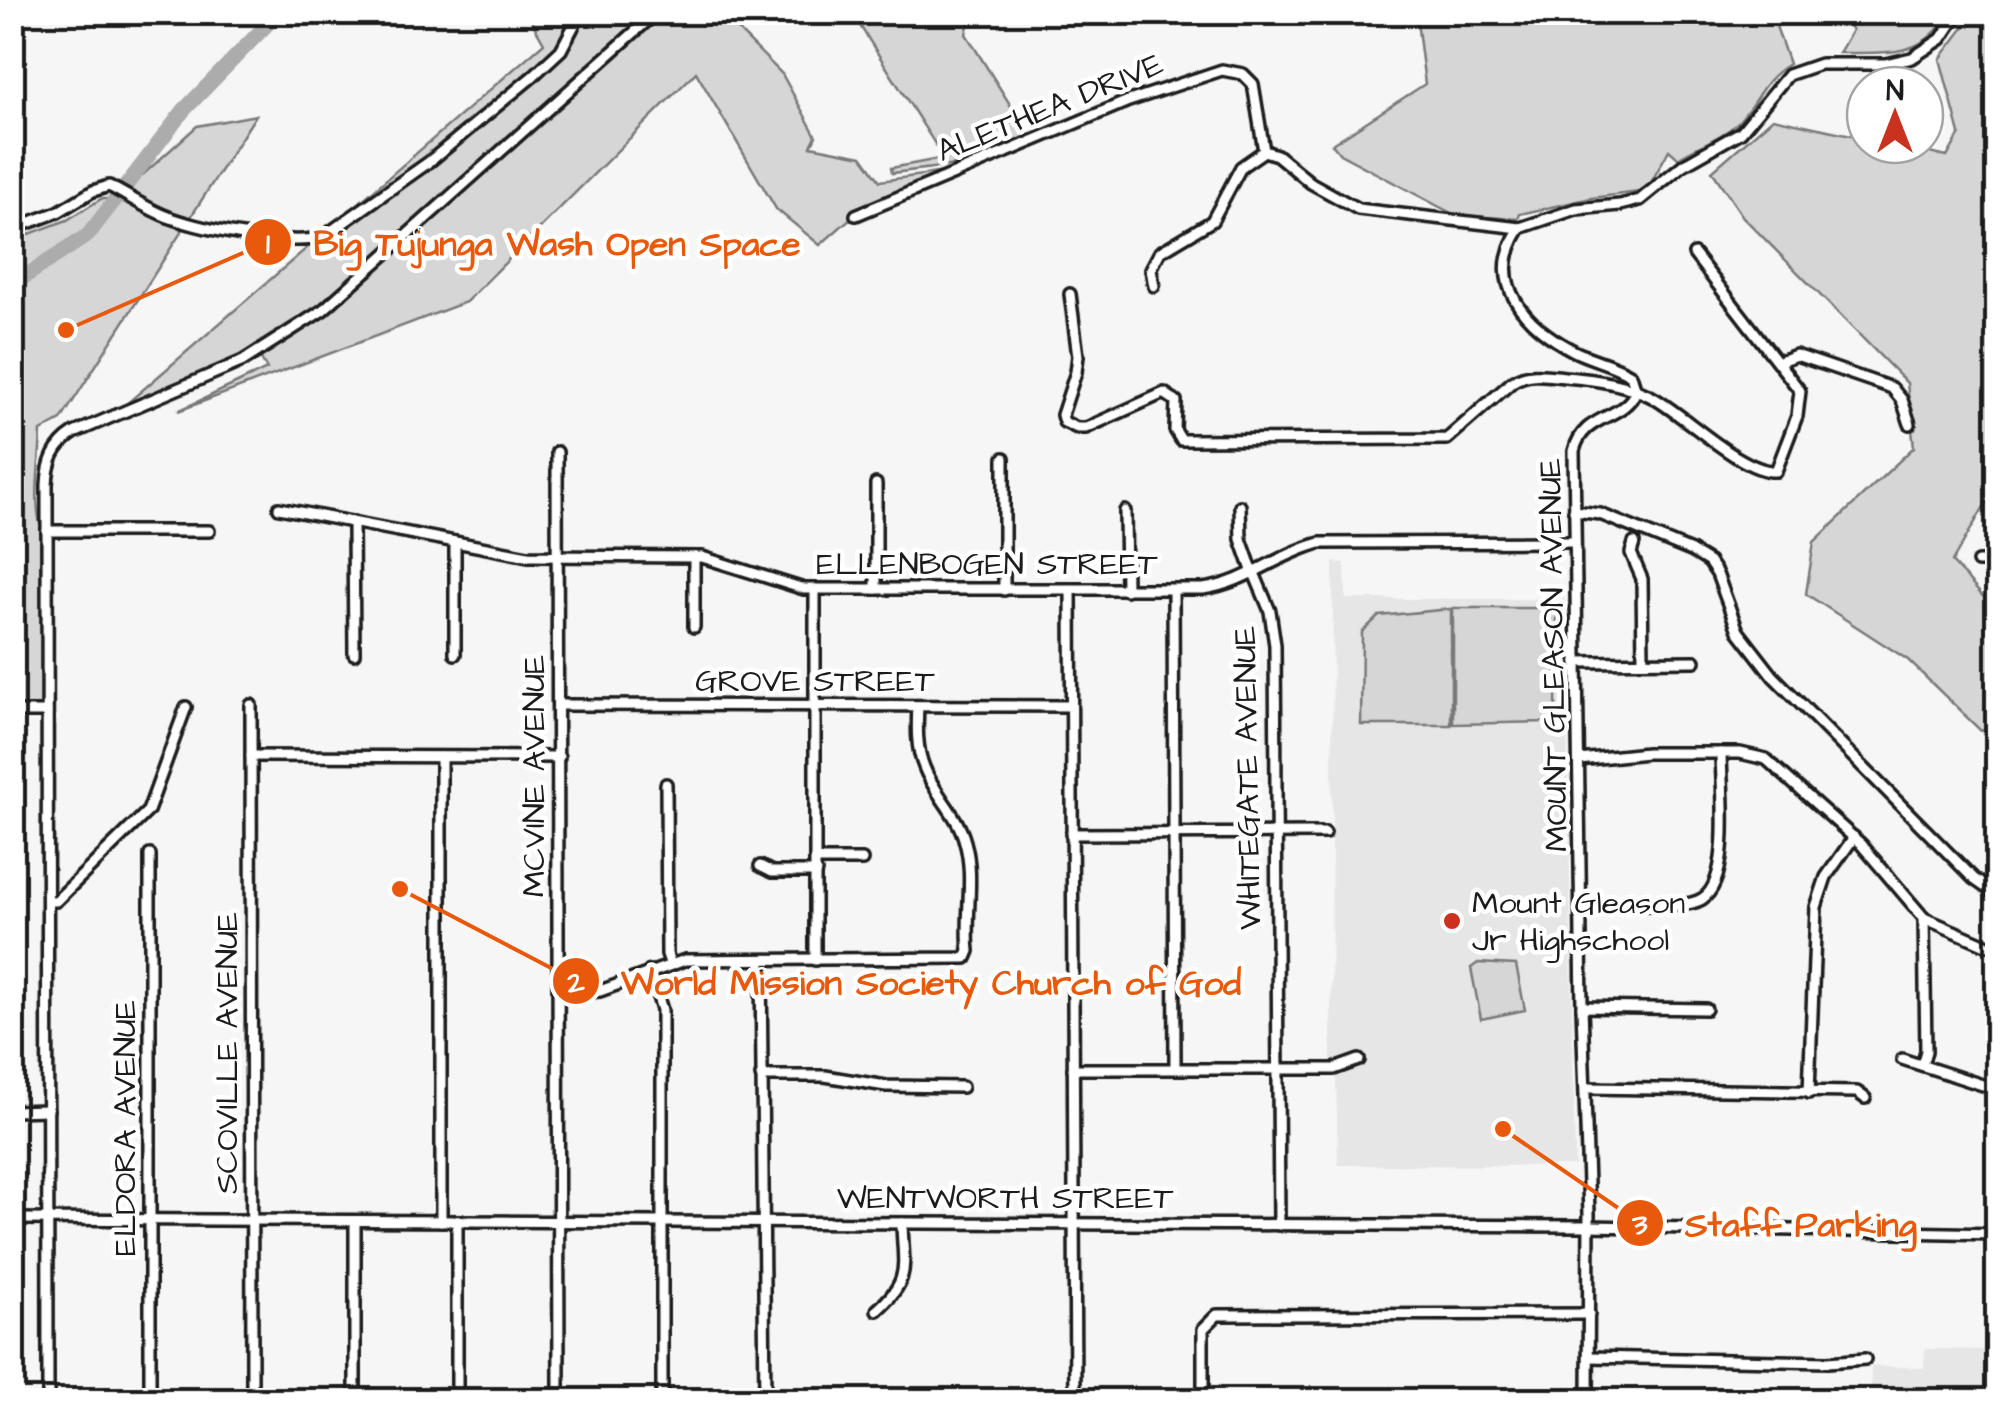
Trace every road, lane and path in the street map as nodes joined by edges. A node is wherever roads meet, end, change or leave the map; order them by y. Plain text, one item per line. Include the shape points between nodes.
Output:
1 (581, 12) edge
2 (657, 12) edge
3 (1959, 12) edge
4 (1264, 151) junction
5 (856, 215) dead end
6 (1520, 228) junction
7 (12, 229) edge
8 (1694, 254) dead end
9 (1154, 286) dead end
10 (1070, 294) dead end
11 (1780, 362) junction
12 (1636, 391) junction
13 (1910, 424) dead end
14 (558, 452) dead end
15 (1004, 458) dead end
16 (876, 484) dead end
17 (1240, 506) dead end
18 (279, 508) dead end
19 (1126, 511) dead end
20 (1574, 511) junction
21 (353, 522) junction
22 (48, 530) junction
23 (209, 531) dead end
24 (455, 542) junction
25 (1574, 542) junction
26 (1634, 543) dead end
27 (558, 557) junction
28 (694, 557) junction
29 (1978, 562) dead end
30 (1998, 562) edge
31 (1254, 573) junction
32 (815, 589) junction
33 (876, 589) junction
34 (1004, 590) junction
35 (1071, 590) junction
36 (1126, 590) junction
37 (1174, 590) junction
38 (694, 628) dead end
39 (354, 654) dead end
40 (455, 654) dead end
41 (1643, 661) junction
42 (1695, 661) dead end
43 (1577, 662) junction
44 (559, 705) junction
45 (251, 706) dead end
46 (814, 706) junction
47 (918, 706) junction
48 (1071, 706) junction
49 (186, 707) dead end
50 (12, 712) edge
51 (48, 712) junction
52 (1721, 753) junction
53 (251, 756) junction
54 (441, 757) junction
55 (559, 757) junction
56 (1579, 760) junction
57 (666, 784) dead end
58 (1277, 833) junction
59 (1326, 833) dead end
60 (1071, 834) junction
61 (1174, 834) junction
62 (1854, 837) junction
63 (150, 855) dead end
64 (862, 860) dead end
65 (760, 866) dead end
66 (816, 866) junction
67 (1998, 896) edge
68 (48, 901) junction
69 (1631, 905) dead end
70 (1924, 918) junction
71 (1986, 945) dead end
72 (761, 960) junction
73 (816, 960) junction
74 (670, 963) junction
75 (650, 971) junction
76 (559, 994) junction
77 (1582, 1007) junction
78 (1706, 1009) dead end
79 (1902, 1059) dead end
80 (1358, 1060) dead end
81 (1922, 1066) junction
82 (1073, 1068) junction
83 (1175, 1068) junction
84 (1278, 1069) junction
85 (761, 1076) junction
86 (962, 1087) dead end
87 (1586, 1088) junction
88 (1998, 1090) edge
89 (1810, 1093) junction
90 (1864, 1098) dead end
91 (12, 1110) edge
92 (48, 1110) junction
93 (12, 1219) edge
94 (48, 1219) junction
95 (151, 1220) junction
96 (252, 1221) junction
97 (355, 1221) junction
98 (441, 1221) junction
99 (457, 1221) junction
100 (559, 1222) junction
101 (662, 1222) junction
102 (764, 1222) junction
103 (902, 1223) junction
104 (1074, 1224) junction
105 (1279, 1224) junction
106 (1590, 1226) junction
107 (1998, 1234) edge
108 (877, 1310) dead end
109 (1589, 1314) junction
110 (1588, 1357) junction
111 (1865, 1359) dead end
112 (48, 1400) edge
113 (150, 1400) edge
114 (252, 1400) edge
115 (355, 1400) edge
116 (457, 1400) edge
117 (558, 1400) edge
118 (662, 1400) edge
119 (765, 1400) edge
120 (1075, 1400) edge
121 (1202, 1400) edge
122 (1588, 1400) edge

1 - 7 street via 561,50 541,70 332,234 277,240 167,218 109,186
2 - 22 street via 323,310 244,361 67,437 52,455
3 - 6 street via 1941,39 1912,58 1820,64 1788,75 1741,132 1640,200 1576,209
4 - 5 street, ALETHEA DRIVE via 1253,84 1222,70 1126,102
4 - 6 street via 1358,209
4 - 9 street via 1241,168 1212,221 1160,252 1151,269
6 - 12 street via 1507,270 1521,313 1570,349 1631,375
8 - 11 street
10 - 12 street via 1078,356 1062,416 1077,428 1164,392 1176,401 1181,440 1446,438 1523,375 1581,378
11 - 12 street via 1801,398 1776,471 1726,449
11 - 13 street via 1796,355 1892,388
12 - 20 street, MOUNT GLEASON AVENUE via 1578,438
14 - 27 street, MCVINE AVENUE
15 - 34 street
16 - 33 street
17 - 31 street, WHITEGATE AVENUE via 1241,540
18 - 21 street, ELLENBOGEN STREET
19 - 36 street
20 - 25 street, MOUNT GLEASON AVENUE
20 - 67 street via 1600,514 1709,562 1738,632 1772,676
21 - 24 street, ELLENBOGEN STREET
21 - 39 street
22 - 23 street
22 - 51 street
24 - 27 street, ELLENBOGEN STREET
24 - 40 street
25 - 31 street, ELLENBOGEN STREET via 1320,543
25 - 43 street, MOUNT GLEASON AVENUE
26 - 41 street via 1631,553 1642,579
27 - 28 street, ELLENBOGEN STREET
27 - 44 street, MCVINE AVENUE
28 - 32 street, ELLENBOGEN STREET
28 - 38 street
29 - 30 street
31 - 37 street, ELLENBOGEN STREET via 1215,588
31 - 58 street, WHITEGATE AVENUE via 1275,646
32 - 33 street, ELLENBOGEN STREET
32 - 46 street
33 - 34 street, ELLENBOGEN STREET
34 - 35 street, ELLENBOGEN STREET
35 - 36 street, ELLENBOGEN STREET
35 - 48 street
36 - 37 street, ELLENBOGEN STREET
37 - 61 street
41 - 42 street
41 - 43 street
43 - 56 street, MOUNT GLEASON AVENUE
44 - 46 street, GROVE STREET
44 - 55 street, MCVINE AVENUE
45 - 53 street, SCOVILLE AVENUE
46 - 47 street, GROVE STREET
46 - 66 street
47 - 48 street, GROVE STREET
47 - 73 street via 924,768 965,842 966,958
48 - 60 street
49 - 68 street via 148,811 56,901
50 - 51 street
51 - 68 street
52 - 56 street
52 - 62 street via 1772,762
52 - 69 street via 1722,851 1710,891 1695,902
53 - 54 street
53 - 96 street, SCOVILLE AVENUE
54 - 55 street
54 - 98 street
55 - 76 street, MCVINE AVENUE
56 - 77 street, MOUNT GLEASON AVENUE
57 - 74 street
58 - 59 street
58 - 61 street
58 - 84 street, WHITEGATE AVENUE
60 - 61 street
60 - 82 street
61 - 83 street
62 - 70 street
62 - 89 street via 1826,876 1816,907
63 - 95 street, ELDORA AVENUE
64 - 66 street
65 - 66 street via 772,872
66 - 73 street
68 - 92 street
70 - 71 street
70 - 81 street
72 - 73 street
72 - 74 street
72 - 85 street
74 - 75 street
75 - 76 street via 600,991
75 - 101 street via 662,1010
76 - 100 street, MCVINE AVENUE
77 - 78 street
77 - 87 street, MOUNT GLEASON AVENUE
79 - 81 street
80 - 84 street via 1334,1069
81 - 88 street
82 - 83 street
82 - 104 street
83 - 84 street
84 - 105 street, WHITEGATE AVENUE
85 - 86 street
85 - 102 street
87 - 89 street
87 - 106 street, MOUNT GLEASON AVENUE
89 - 90 street via 1857,1092
91 - 92 street
92 - 94 street
93 - 94 street, WENTWORTH STREET
94 - 95 street, WENTWORTH STREET
94 - 112 street
95 - 96 street, WENTWORTH STREET
95 - 113 street, ELDORA AVENUE
96 - 97 street, WENTWORTH STREET
96 - 114 street, SCOVILLE AVENUE
97 - 98 street, WENTWORTH STREET
97 - 115 street
98 - 99 street, WENTWORTH STREET
99 - 100 street, WENTWORTH STREET
99 - 116 street
100 - 101 street, WENTWORTH STREET
100 - 117 street, MCVINE AVENUE
101 - 102 street, WENTWORTH STREET
101 - 118 street
102 - 103 street, WENTWORTH STREET
102 - 119 street
103 - 104 street, WENTWORTH STREET
103 - 108 street via 903,1282
104 - 105 street, WENTWORTH STREET
104 - 120 street
105 - 106 street, WENTWORTH STREET
106 - 107 street, WENTWORTH STREET
106 - 109 street, MOUNT GLEASON AVENUE
109 - 110 street, MOUNT GLEASON AVENUE
109 - 121 street via 1221,1314 1203,1334
110 - 111 street
110 - 122 street, MOUNT GLEASON AVENUE

